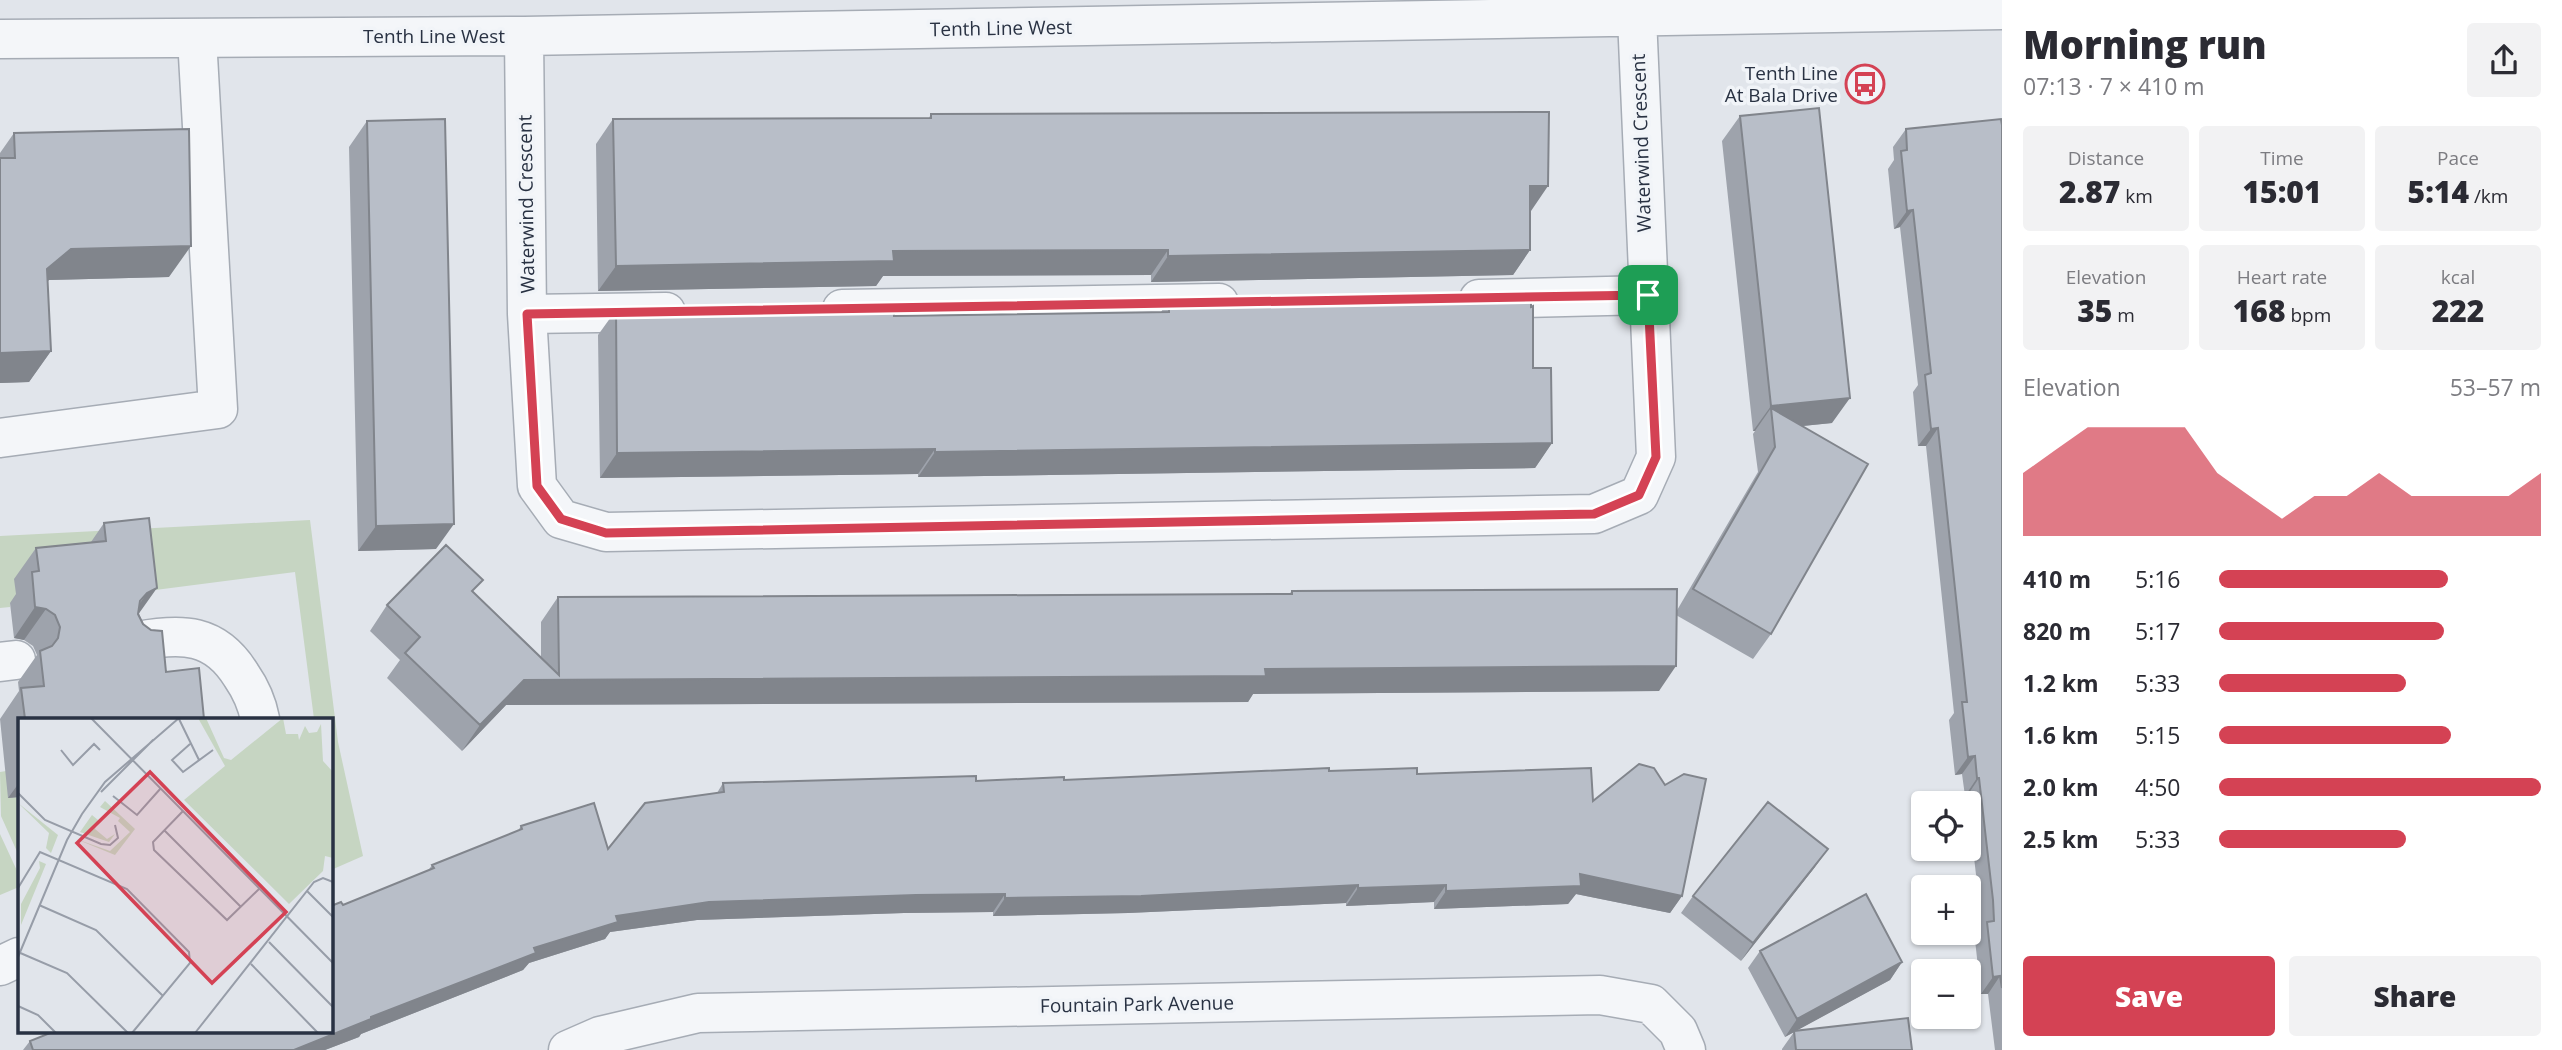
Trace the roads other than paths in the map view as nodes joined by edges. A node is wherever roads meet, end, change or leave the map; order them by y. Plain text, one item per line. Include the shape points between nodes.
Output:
1 (2002, 10) edge
2 (1637, 17) junction
3 (524, 36) junction
4 (197, 38) junction
5 (0, 39) edge
6 (1648, 295) junction
7 (1448, 299) edge
8 (1254, 302) edge
9 (811, 309) edge
10 (701, 311) edge
11 (527, 314) junction
12 (0, 438) edge
13 (138, 641) edge
14 (260, 718) edge
15 (18, 957) edge
16 (0, 966) edge
17 (568, 1050) edge
18 (1686, 1050) edge

1 - 2 street, Tenth Line West
2 - 3 street, Tenth Line West
2 - 6 street, Waterwind Crescent
3 - 4 street, Tenth Line West
3 - 11 street, Waterwind Crescent
4 - 5 street, Tenth Line West
4 - 12 street via 218,410
6 - 7 street
6 - 11 street, Waterwind Crescent via 1656,457 1639,495 1594,514 606,533 561,519 537,486
8 - 9 street
10 - 11 street
13 - 14 street via 183,636 211,642 232,659
15 - 16 street
17 - 18 street, Fountain Park Avenue via 600,1036 698,1013 1600,995 1651,1003 1678,1031

